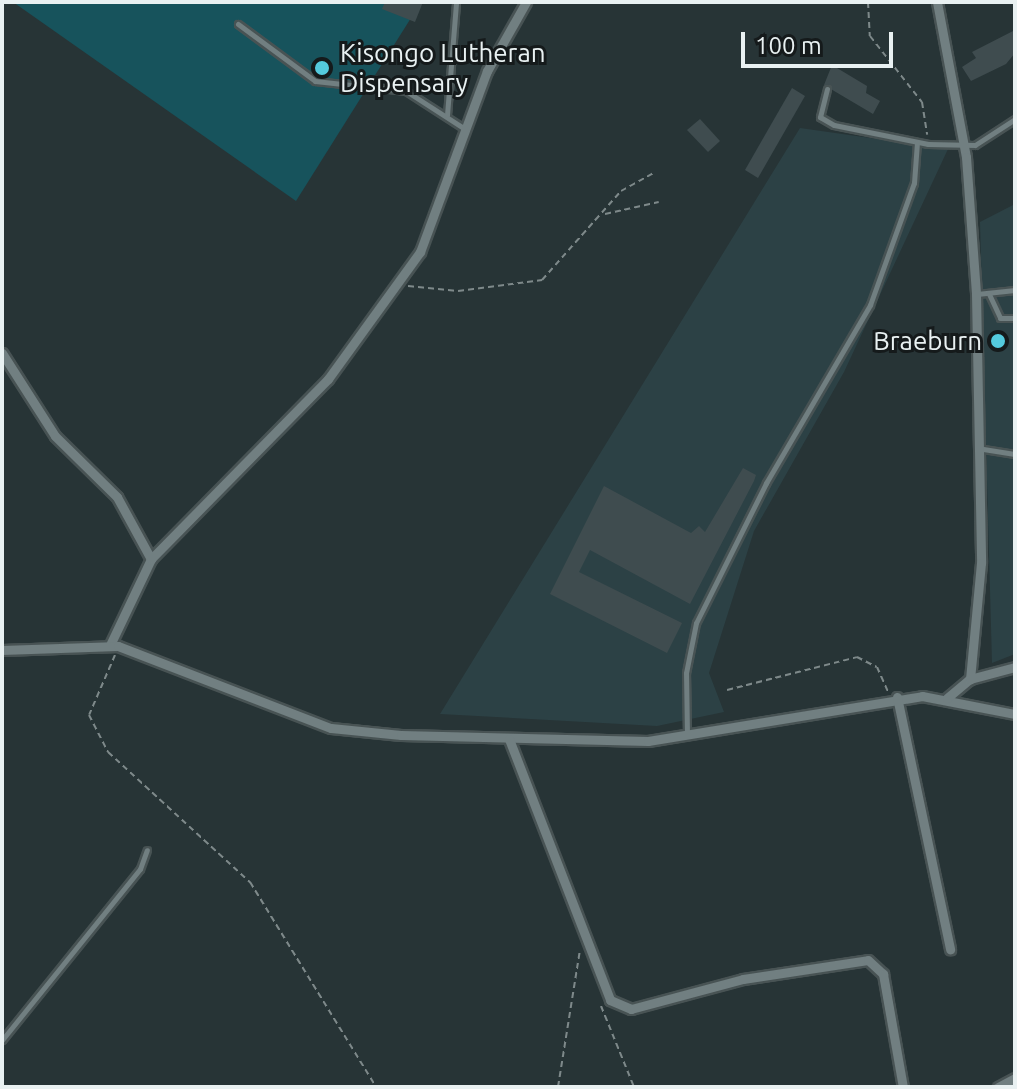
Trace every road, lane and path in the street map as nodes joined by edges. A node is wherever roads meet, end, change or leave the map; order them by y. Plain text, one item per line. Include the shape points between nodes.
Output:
1 (456, 2) edge
2 (526, 2) edge
3 (868, 2) edge
4 (937, 2) edge
5 (238, 24) dead end
6 (827, 89) dead end
7 (447, 116) junction
8 (1015, 119) edge
9 (466, 129) junction
10 (917, 142) junction
11 (928, 144) junction
12 (964, 147) junction
13 (653, 173) dead end
14 (659, 202) dead end
15 (604, 214) junction
16 (399, 284) junction
17 (1015, 290) edge
18 (976, 294) junction
19 (989, 294) junction
20 (1015, 318) edge
21 (2, 353) edge
22 (977, 448) junction
23 (1015, 454) edge
24 (151, 559) junction
25 (114, 646) junction
26 (2, 650) edge
27 (1015, 667) edge
28 (970, 679) junction
29 (727, 690) dead end
30 (894, 697) junction
31 (947, 698) junction
32 (1015, 714) edge
33 (687, 736) junction
34 (509, 739) junction
35 (147, 850) dead end
36 (582, 930) junction
37 (950, 949) dead end
38 (599, 985) junction
39 (2, 1040) edge
40 (1015, 1078) edge
41 (376, 1087) edge
42 (558, 1087) edge
43 (634, 1087) edge
44 (903, 1087) edge
45 (998, 1087) edge

1 - 7 lane
2 - 9 street
3 - 11 path via 870,36 925,107
4 - 12 street
5 - 7 lane via 315,81 388,85
6 - 10 lane via 819,105 824,120
7 - 9 lane
8 - 12 lane
9 - 16 street via 436,221
10 - 11 lane
10 - 33 lane via 914,183 870,305 766,483 696,623 686,673
11 - 12 lane
12 - 18 street
13 - 15 path via 621,191
14 - 15 path
15 - 16 path via 542,280 458,291
16 - 24 street via 308,401
17 - 19 lane
18 - 19 lane
18 - 22 street
19 - 20 lane via 1000,318
21 - 24 street via 55,436 117,497
22 - 23 lane
22 - 28 street via 980,617
24 - 25 street
25 - 26 street
25 - 34 street via 331,728
25 - 41 path via 89,715 108,752 250,882
27 - 28 street
28 - 31 street
29 - 30 path via 857,657 877,667
30 - 31 street
30 - 33 street
30 - 37 street
31 - 32 street
33 - 34 street
34 - 36 street
35 - 39 lane via 140,869
36 - 38 street
36 - 42 path
38 - 43 path via 602,1010
38 - 44 street via 610,1000 631,1009 743,979 868,960 883,974
40 - 45 street

